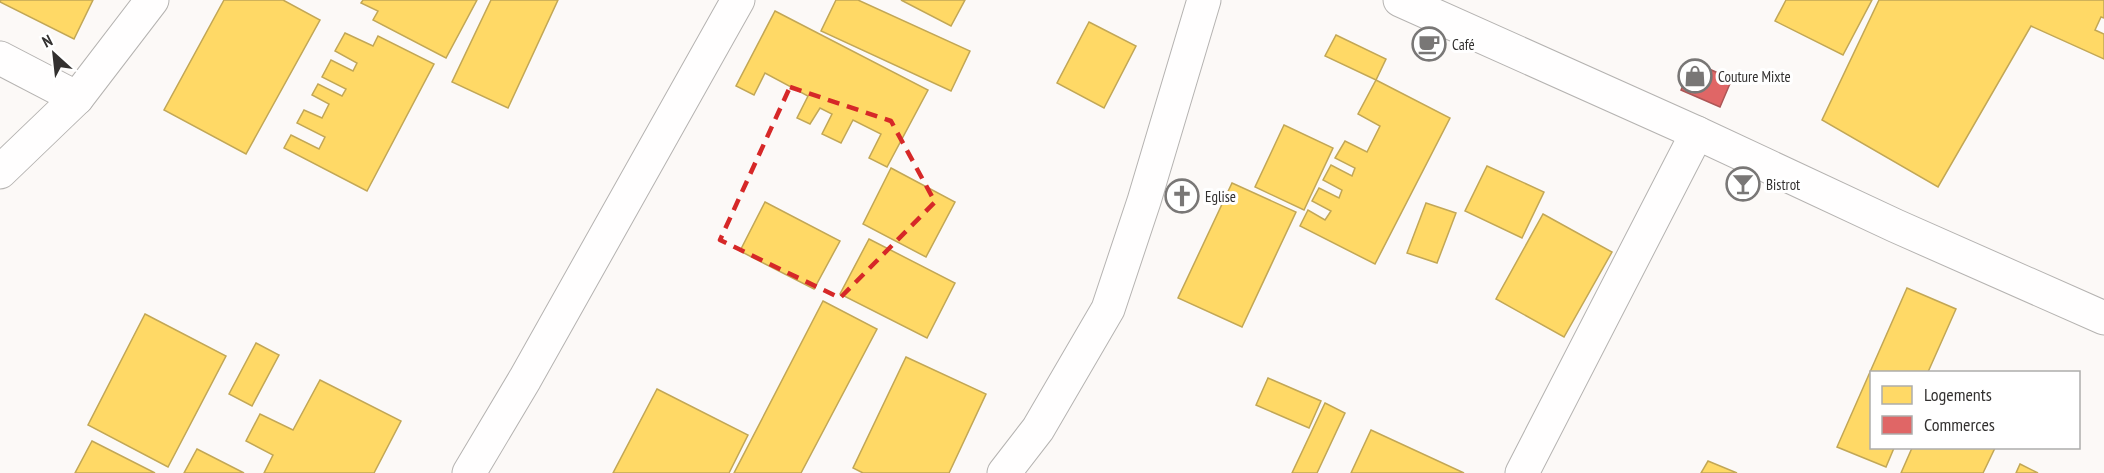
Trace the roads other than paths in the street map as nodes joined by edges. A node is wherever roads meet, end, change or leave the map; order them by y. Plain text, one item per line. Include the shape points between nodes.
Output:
1 (152, 0) edge
2 (738, 0) edge
3 (1204, 0) edge
4 (1400, 0) edge
5 (0, 58) edge
6 (77, 98) junction
7 (1697, 133) junction
8 (0, 172) edge
9 (2104, 318) edge
10 (469, 473) edge
11 (1004, 473) edge
12 (1521, 473) edge

1 - 6 street
2 - 10 street
3 - 11 street via 1108,309 1038,429
4 - 7 street
5 - 6 street
6 - 8 street
7 - 9 street
7 - 12 street

